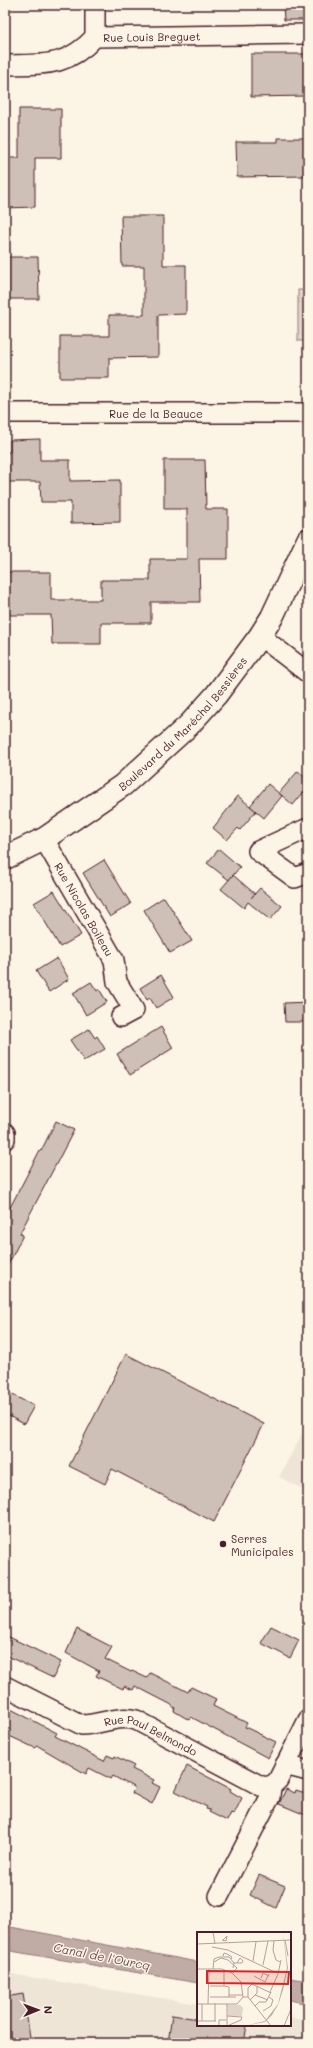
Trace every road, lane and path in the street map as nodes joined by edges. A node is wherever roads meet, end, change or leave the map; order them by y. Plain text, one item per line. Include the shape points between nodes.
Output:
1 (95, 5) edge
2 (308, 34) edge
3 (95, 37) junction
4 (5, 65) edge
5 (5, 413) edge
6 (308, 413) edge
7 (308, 540) edge
8 (260, 636) junction
9 (308, 673) edge
10 (308, 828) edge
11 (44, 839) junction
12 (5, 858) edge
13 (308, 873) edge
14 (121, 1017) dead end
15 (5, 1133) edge
16 (5, 1139) edge
17 (5, 1686) edge
18 (308, 1720) edge
19 (285, 1765) junction
20 (308, 1771) edge
21 (272, 1786) junction
22 (219, 1896) dead end

1 - 3 street
2 - 3 street, Rue Louis Breguet
3 - 4 street, Rue Louis Breguet via 84,49 52,64
5 - 6 street, Rue de la Beauce
7 - 8 street, Boulevard du Maréchal Bessières via 272,617
8 - 9 street
8 - 11 street, Boulevard du Maréchal Bessières via 216,695 189,725 123,785
10 - 13 street via 258,851 295,878
11 - 12 street, Boulevard du Maréchal Bessières
11 - 14 street, Rue Nicolas Boileau via 114,960 118,982 134,1010
15 - 16 street
17 - 21 street, Rue Paul Belmondo via 82,1725 120,1718 136,1720 261,1786
18 - 19 street
19 - 20 street
19 - 21 street
21 - 22 street via 270,1797

